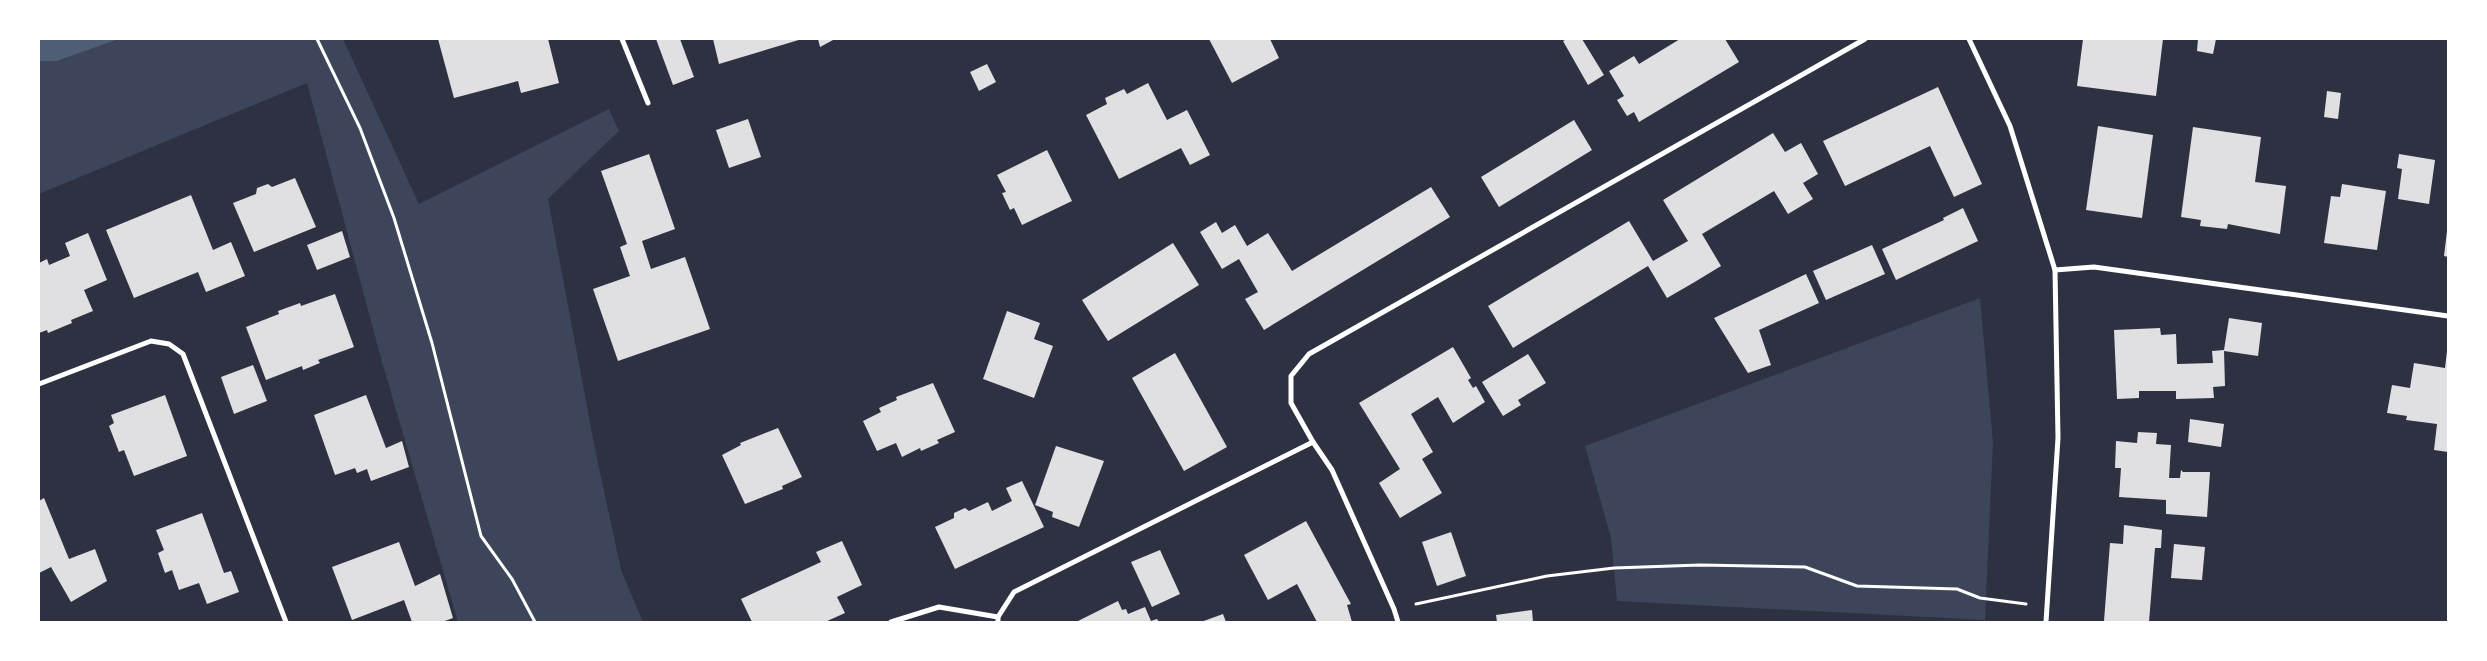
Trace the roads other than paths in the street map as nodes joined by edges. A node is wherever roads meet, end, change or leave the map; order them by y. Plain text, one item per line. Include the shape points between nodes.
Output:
1 (622, 39) edge
2 (1865, 39) edge
3 (1969, 39) edge
4 (648, 103) dead end
5 (2055, 270) junction
6 (2448, 316) edge
7 (39, 384) edge
8 (1313, 442) junction
9 (998, 620) edge
10 (286, 622) edge
11 (891, 622) edge
12 (1398, 622) edge
13 (2046, 622) edge

1 - 4 street
2 - 8 street via 1309,354 1291,376 1291,402
3 - 5 street via 2010,126
5 - 6 street via 2094,267
5 - 13 street via 2058,438
7 - 10 street via 151,341 169,344 183,354
8 - 9 street via 1014,592
8 - 12 street via 1332,470
9 - 11 street via 939,607

